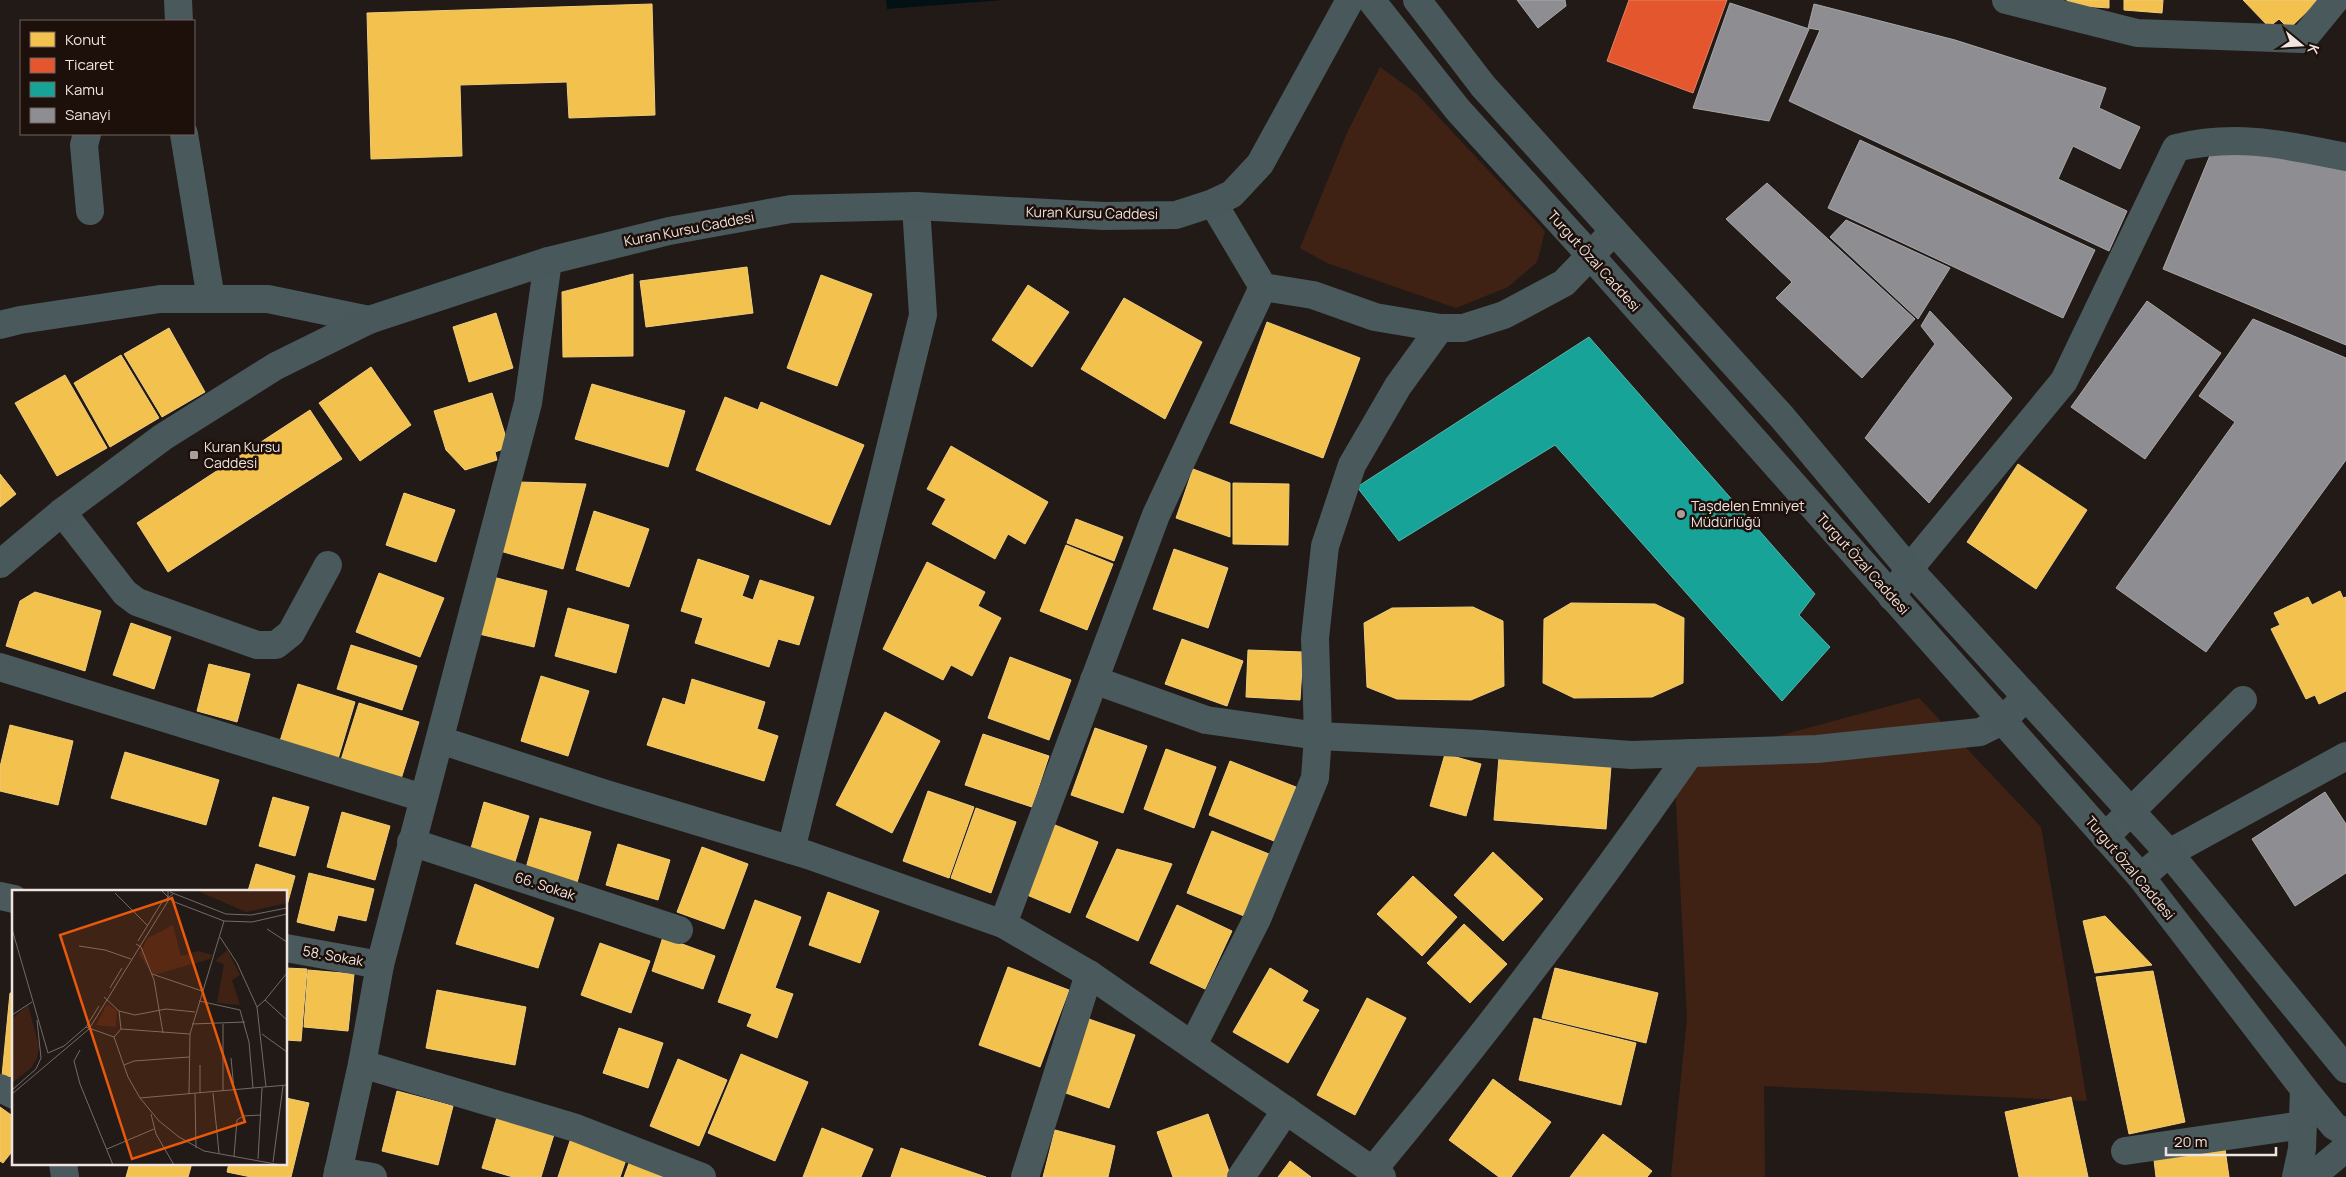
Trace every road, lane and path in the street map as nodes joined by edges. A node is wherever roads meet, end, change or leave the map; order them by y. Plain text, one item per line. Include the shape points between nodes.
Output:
1 (178, 0) edge
2 (1350, 0) edge
3 (1371, 0) edge
4 (1417, 0) edge
5 (2006, 0) edge
6 (2335, 0) edge
7 (179, 20) edge
8 (87, 135) edge
9 (184, 135) edge
10 (2346, 157) edge
11 (1213, 203) junction
12 (916, 206) junction
13 (90, 211) dead end
14 (1614, 231) junction
15 (1590, 255) junction
16 (548, 261) junction
17 (1263, 287) junction
18 (211, 299) junction
19 (370, 320) junction
20 (0, 325) edge
21 (1440, 328) junction
22 (62, 512) junction
23 (0, 564) edge
24 (328, 566) dead end
25 (1908, 569) junction
26 (1892, 596) junction
27 (0, 667) edge
28 (1094, 680) junction
29 (2026, 697) junction
30 (2243, 700) dead end
31 (2002, 721) junction
32 (1318, 736) junction
33 (440, 740) junction
34 (1690, 753) junction
35 (2346, 756) edge
36 (423, 798) junction
37 (2131, 812) junction
38 (2105, 836) junction
39 (411, 842) junction
40 (792, 850) junction
41 (2169, 853) junction
42 (2141, 877) junction
43 (1003, 924) junction
44 (679, 930) dead end
45 (288, 948) edge
46 (380, 965) junction
47 (1089, 974) junction
48 (1193, 1044) junction
49 (362, 1064) junction
50 (2346, 1069) edge
51 (0, 1088) edge
52 (2304, 1089) junction
53 (12, 1095) edge
54 (1286, 1110) junction
55 (2303, 1125) junction
56 (2346, 1134) edge
57 (2346, 1148) edge
58 (2125, 1151) dead end
59 (63, 1164) edge
60 (337, 1174) edge
61 (1378, 1174) edge
62 (65, 1177) edge
63 (373, 1177) edge
64 (702, 1177) edge
65 (1025, 1177) edge
66 (1241, 1177) edge
67 (2296, 1177) edge
68 (2311, 1177) edge

1 - 7 street
2 - 11 main road, Kuran Kursu Caddesi via 1260,164 1232,194
3 - 15 main road, Turgut Özal Caddesi via 1458,110
4 - 14 main road via 1483,86
5 - 6 street via 2137,33 2303,39
8 - 13 street via 84,145
9 - 18 street
10 - 25 street via 2242,140 2204,141 2176,148 2064,381
11 - 12 main road, Kuran Kursu Caddesi via 1176,215 1104,216
11 - 17 street
12 - 16 main road, Kuran Kursu Caddesi via 791,209 669,231
12 - 40 street via 923,315
14 - 15 street
14 - 25 main road via 1782,417
15 - 21 street via 1564,283 1504,315 1464,328
15 - 26 main road, Turgut Özal Caddesi
16 - 19 main road, Kuran Kursu Caddesi
16 - 33 street via 528,403
17 - 21 street via 1313,294 1375,317
17 - 28 street via 1156,514
18 - 19 street via 268,299
18 - 20 street via 160,299
19 - 22 main road, Kuran Kursu Caddesi via 276,366 163,436
21 - 32 street via 1398,386 1352,466 1325,546 1316,638
22 - 23 main road, Kuran Kursu Caddesi
22 - 24 street via 125,593 137,602 257,645 276,645 291,633
25 - 26 street
25 - 29 main road
26 - 31 main road, Turgut Özal Caddesi
27 - 36 street
28 - 32 street via 1206,720
28 - 43 street
29 - 31 street
29 - 37 main road
30 - 37 street
31 - 34 street via 1980,732 1817,749
31 - 38 main road, Turgut Özal Caddesi
32 - 34 street via 1631,755
32 - 48 street via 1315,778 1257,919
33 - 36 street
33 - 40 street via 604,794
34 - 61 street via 1622,850
35 - 41 street
36 - 39 street
37 - 38 street
37 - 41 main road
38 - 42 main road, Turgut Özal Caddesi
39 - 44 street, 66. Sokak
39 - 46 street
40 - 43 street
41 - 42 street
41 - 50 main road
42 - 52 main road, Turgut Özal Caddesi
43 - 47 street
45 - 46 street, 58. Sokak
46 - 49 street
47 - 48 street
47 - 65 street
48 - 54 street
49 - 60 street
49 - 64 street via 576,1128
51 - 53 street
52 - 55 main road
52 - 56 main road, Turgut Özal Caddesi via 2334,1126
54 - 61 street
54 - 66 street
55 - 58 street
55 - 67 main road
57 - 68 main road
59 - 62 street
60 - 63 street

